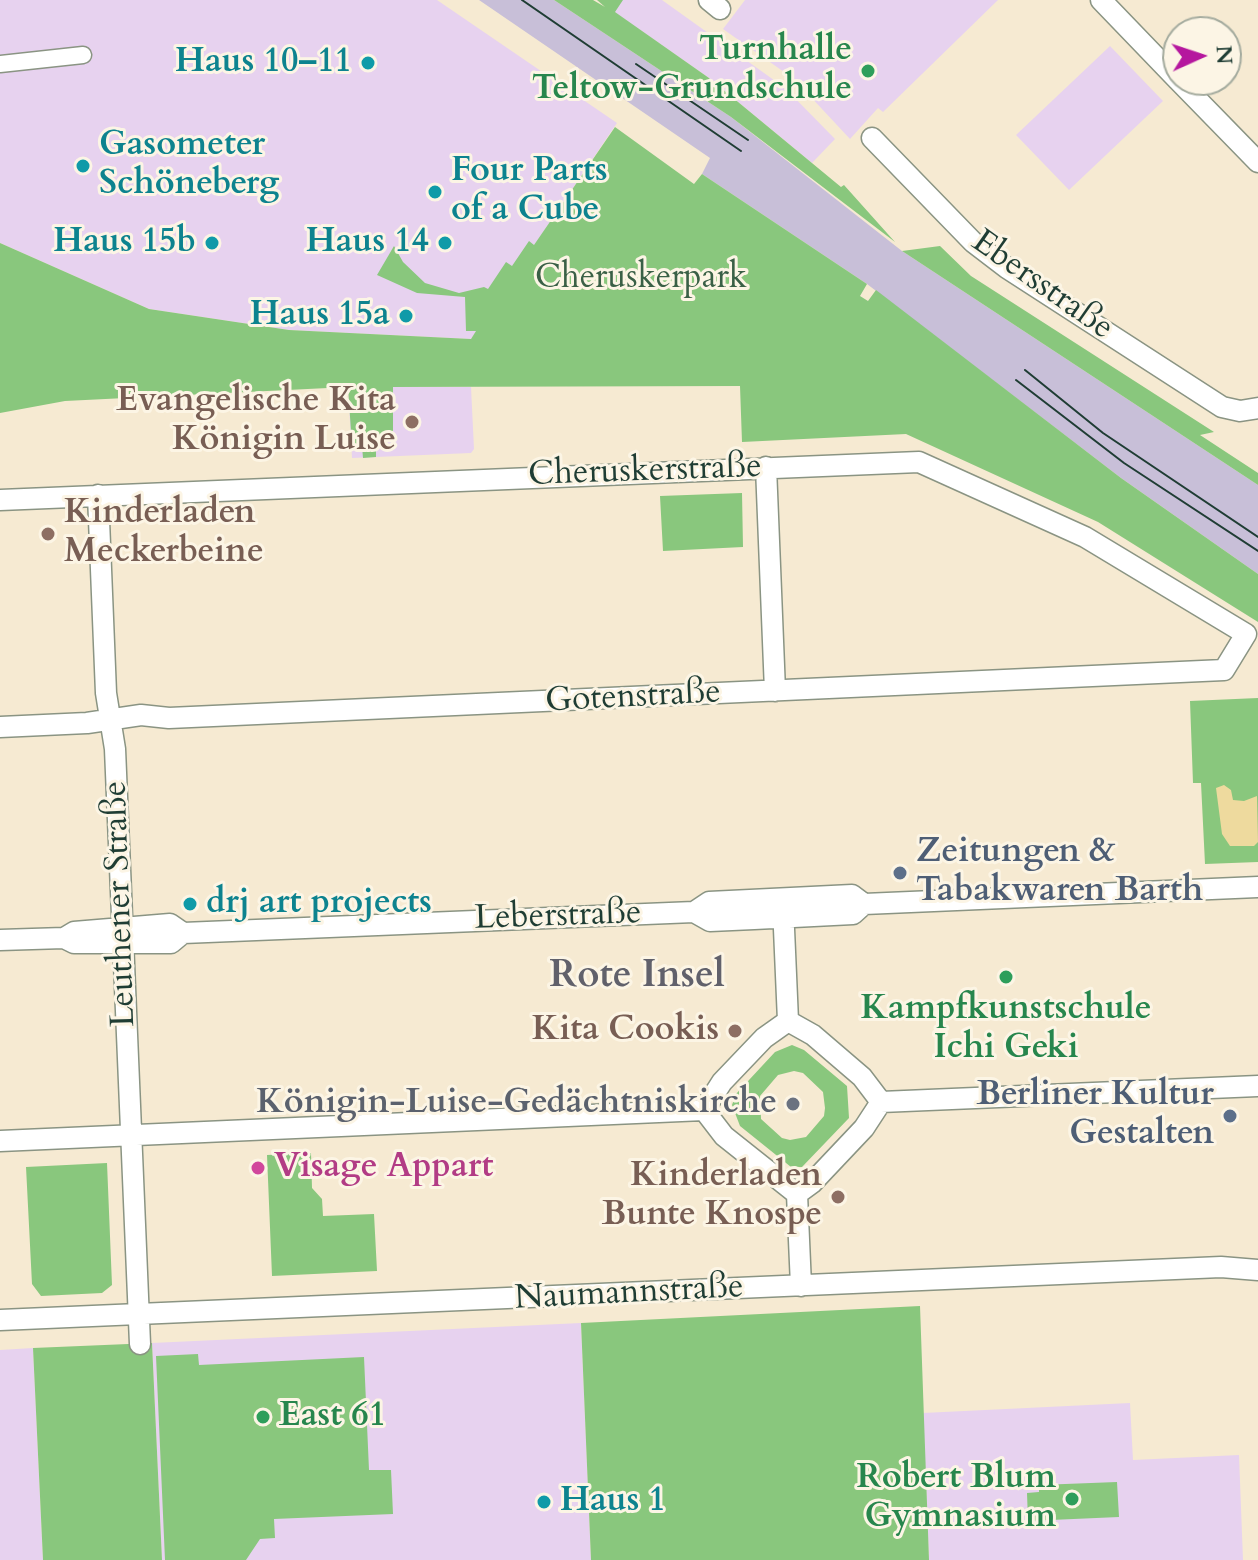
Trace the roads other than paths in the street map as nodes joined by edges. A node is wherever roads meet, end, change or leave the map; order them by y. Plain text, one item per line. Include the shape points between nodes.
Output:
1 (1101, 0) edge
2 (83, 55) dead end
3 (1162, 63) edge
4 (0, 64) edge
5 (1194, 96) edge
6 (872, 138) dead end
7 (1258, 162) edge
8 (1258, 408) edge
9 (766, 467) junction
10 (98, 495) junction
11 (0, 500) edge
12 (1246, 634) joint
13 (775, 691) junction
14 (110, 720) junction
15 (0, 727) edge
16 (1258, 887) edge
17 (783, 908) junction
18 (122, 935) junction
19 (0, 940) edge
20 (788, 1021) junction
21 (1258, 1086) edge
22 (881, 1102) junction
23 (704, 1110) junction
24 (131, 1135) junction
25 (0, 1141) edge
26 (797, 1194) junction
27 (1258, 1270) edge
28 (801, 1286) junction
29 (138, 1314) junction
30 (0, 1320) edge
31 (140, 1344) dead end

1 - 3 street
2 - 4 street
5 - 7 street
6 - 8 street, Ebersstraße via 973,242 1007,268 1231,410
9 - 10 street, Cheruskerstraße
9 - 12 street, Cheruskerstraße via 919,462 1085,537
9 - 13 street
10 - 11 street, Cheruskerstraße
10 - 14 street, Leuthener Straße
12 - 13 street, Gotenstraße via 1224,670
13 - 14 street, Gotenstraße
14 - 15 street, Gotenstraße
14 - 18 street, Leuthener Straße
16 - 17 street, Leberstraße via 864,904 852,895
17 - 18 street, Leberstraße via 709,902 694,912 183,933 171,943
17 - 20 street
18 - 19 street, Leberstraße via 74,932 64,938
18 - 24 street, Leuthener Straße
20 - 22 street via 826,1045
20 - 23 street via 722,1082
21 - 22 street
22 - 26 street via 864,1128
23 - 24 street
23 - 26 street via 724,1136
24 - 25 street
24 - 29 street, Leuthener Straße
26 - 28 street
27 - 28 street, Naumannstraße via 1221,1267
28 - 29 street, Naumannstraße
29 - 30 street, Naumannstraße
29 - 31 street, Leuthener Straße

